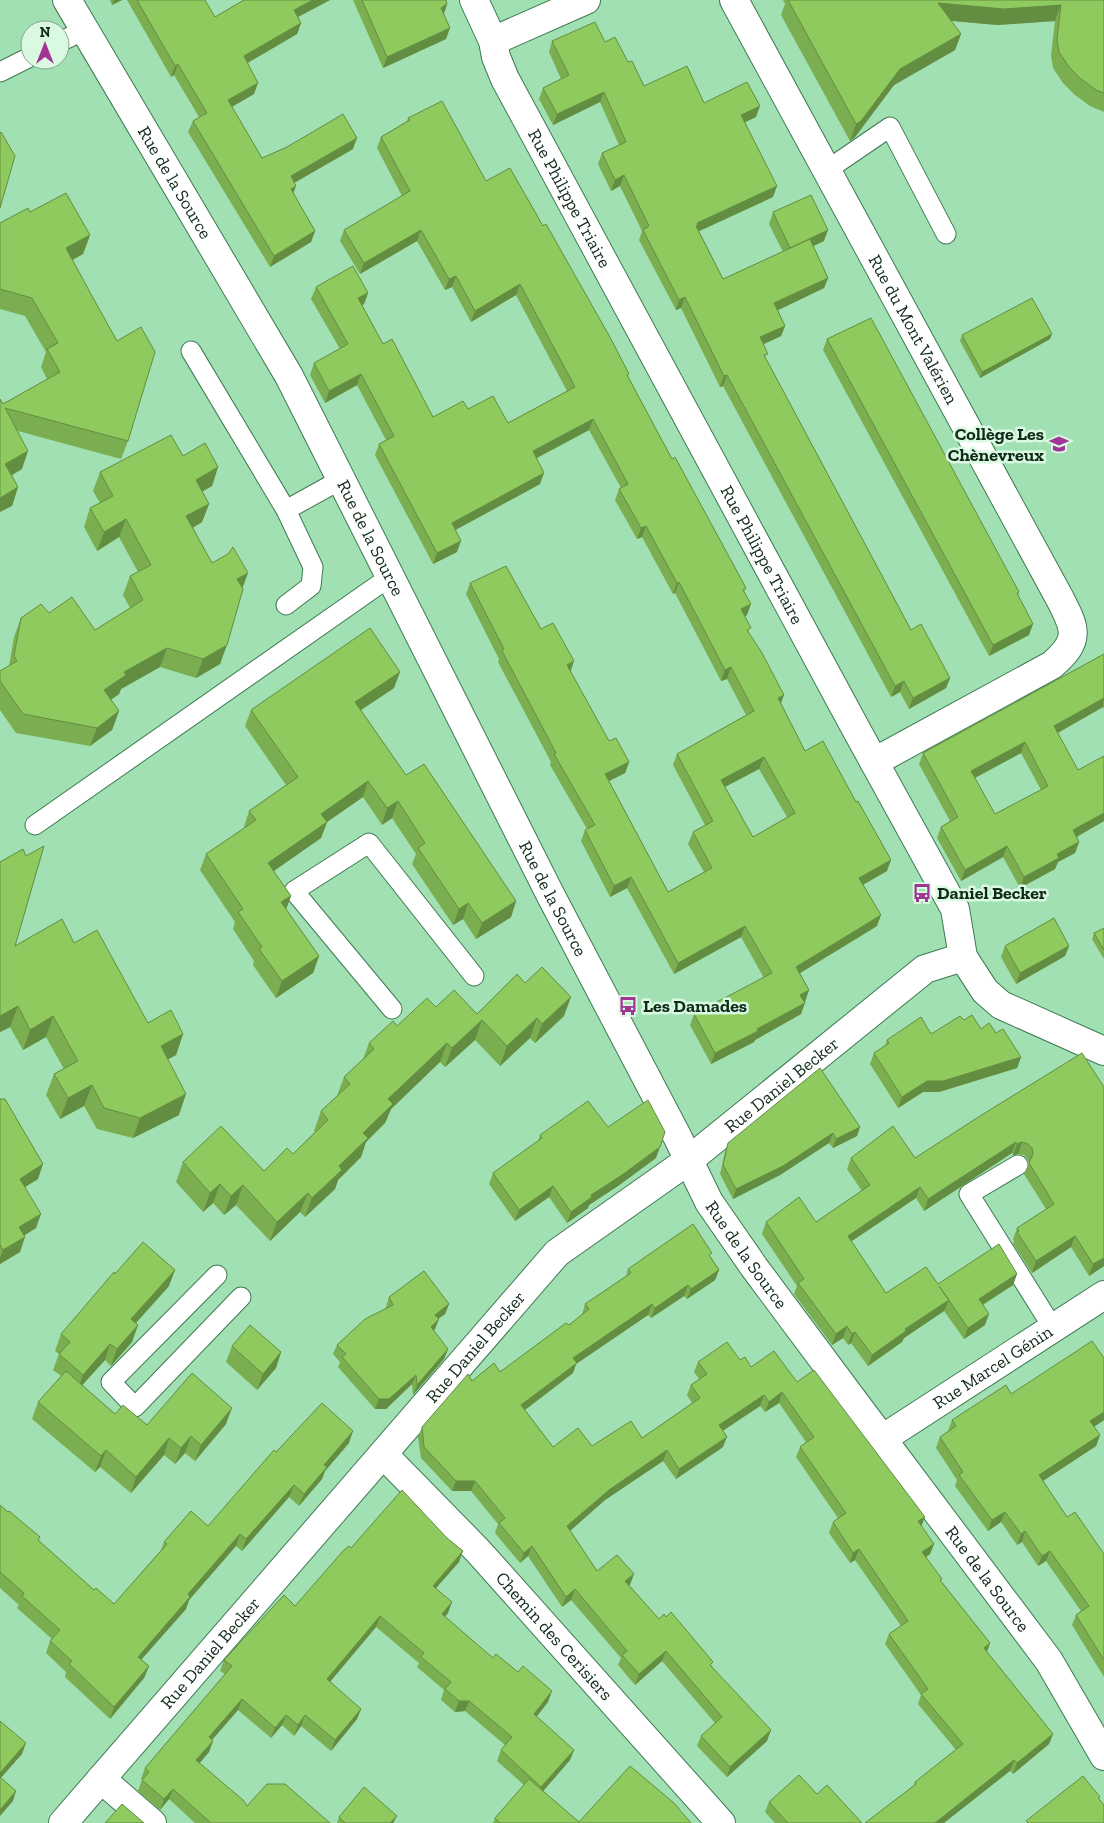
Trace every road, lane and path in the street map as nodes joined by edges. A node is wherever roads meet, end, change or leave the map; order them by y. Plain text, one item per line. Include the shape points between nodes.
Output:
1 (67, 0) edge
2 (474, 0) edge
3 (586, 0) edge
4 (734, 0) edge
5 (84, 30) junction
6 (70, 37) edge
7 (493, 41) junction
8 (20, 62) edge
9 (0, 72) edge
10 (827, 170) junction
11 (946, 234) dead end
12 (191, 351) dead end
13 (342, 478) junction
14 (286, 510) junction
15 (391, 576) junction
16 (286, 605) dead end
17 (874, 762) junction
18 (35, 825) dead end
19 (964, 957) junction
20 (474, 976) dead end
21 (392, 1009) dead end
22 (1104, 1052) edge
23 (689, 1160) junction
24 (1018, 1165) dead end
25 (216, 1275) dead end
26 (1104, 1295) edge
27 (241, 1297) dead end
28 (1053, 1328) junction
29 (882, 1439) junction
30 (383, 1454) junction
31 (1104, 1756) edge
32 (101, 1779) junction
33 (63, 1823) edge
34 (152, 1823) edge
35 (721, 1823) edge

1 - 5 street, Rue de la Source
2 - 7 street, Rue Philippe Triaire
3 - 7 street
4 - 10 street, Rue du Mont Valérien
5 - 6 lane
5 - 13 street, Rue de la Source via 289,376
7 - 17 street, Rue Philippe Triaire via 505,79
8 - 9 lane
10 - 11 lane via 890,127
10 - 17 street, Rue du Mont Valérien via 1059,597 1073,631 1072,641 1064,654 1052,665
12 - 14 lane
13 - 14 lane
13 - 15 street, Rue de la Source
14 - 16 lane via 312,567 311,586
15 - 18 lane
15 - 23 street, Rue de la Source via 550,894
17 - 19 street, Rue Philippe Triaire via 955,909
19 - 22 street, Rue Philippe Triaire via 986,991 1001,1005
19 - 23 street, Rue Daniel Becker via 925,968
20 - 21 lane via 369,844 294,891
23 - 29 street, Rue de la Source via 709,1202 737,1243
23 - 30 street, Rue Daniel Becker via 558,1253
24 - 28 lane via 969,1194
25 - 27 lane via 111,1382 135,1407
26 - 28 street, Rue Marcel Génin
28 - 29 street, Rue Marcel Génin
29 - 31 street, Rue de la Source via 1050,1661
30 - 32 street, Rue Daniel Becker
30 - 35 street, Chemin des Cerisiers via 478,1551
32 - 33 street, Rue Daniel Becker
32 - 34 street

